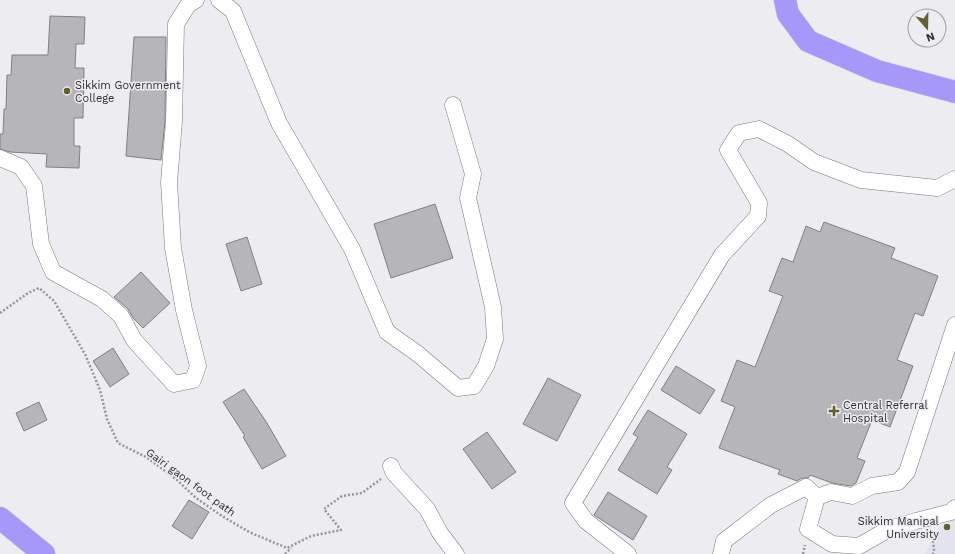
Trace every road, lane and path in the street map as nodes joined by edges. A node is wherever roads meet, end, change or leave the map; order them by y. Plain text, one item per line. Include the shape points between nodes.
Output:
1 (196, 0) edge
2 (219, 0) edge
3 (785, 0) edge
4 (955, 92) edge
5 (453, 105) dead end
6 (0, 158) edge
7 (955, 179) edge
8 (0, 313) edge
9 (955, 325) edge
10 (393, 469) joint
11 (817, 497) junction
12 (955, 508) edge
13 (0, 518) edge
14 (292, 546) junction
15 (44, 554) edge
16 (285, 554) edge
17 (456, 554) edge
18 (628, 554) edge
19 (721, 554) edge

1 - 6 street via 188,5 176,24 174,121 169,182 173,248 184,310 198,366 193,380 174,384 134,340 121,316 102,299 53,272 41,244 34,186 21,167
2 - 5 street via 233,11 279,123 352,249 387,332 458,388 474,386 486,366 495,339 493,307 468,198 473,174
3 - 4 highway via 788,14 808,41 877,71
7 - 18 street via 937,188 861,180 814,162 788,144 759,129 739,133 728,150 759,202 758,216 722,255 573,503 586,521
8 - 14 path, Gairi gaon foot path via 39,288 54,301 85,354 118,443 146,457 176,479 196,498 249,532 287,548
9 - 11 street via 907,472 898,482 872,486 852,496 831,492
10 - 14 path via 362,492 342,496 324,509 341,530 311,536
10 - 17 street via 427,510
11 - 12 street via 808,528 832,544 859,546 887,530 951,512
11 - 19 street via 806,487 771,505 724,541
13 - 15 highway
14 - 16 path

